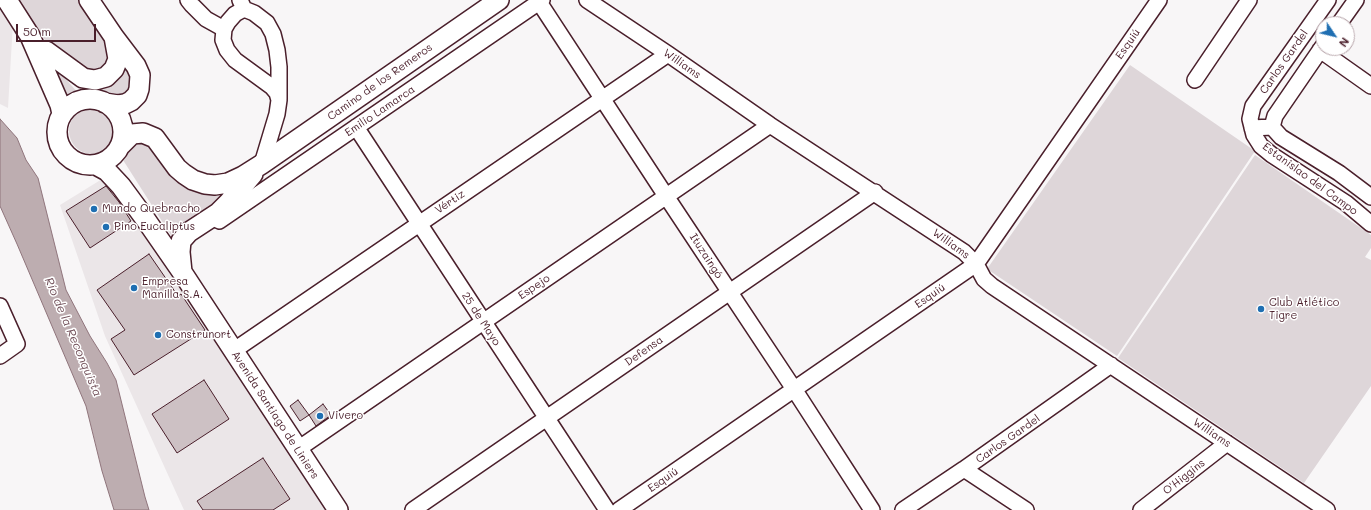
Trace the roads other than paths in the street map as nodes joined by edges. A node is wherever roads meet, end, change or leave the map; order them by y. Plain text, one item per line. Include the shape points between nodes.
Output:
1 (6, 0) edge
2 (89, 0) edge
3 (188, 0) edge
4 (499, 0) edge
5 (587, 0) edge
6 (1159, 0) edge
7 (1249, 0) edge
8 (1328, 0) edge
9 (1356, 0) edge
10 (541, 1) edge
11 (242, 4) edge
12 (1345, 16) edge
13 (224, 29) junction
14 (30, 36) junction
15 (114, 37) junction
16 (46, 51) junction
17 (668, 54) junction
18 (1316, 56) edge
19 (1332, 56) edge
20 (1195, 80) dead end
21 (1371, 86) edge
22 (602, 99) junction
23 (279, 100) junction
24 (99, 101) junction
25 (62, 114) junction
26 (770, 124) junction
27 (356, 127) junction
28 (1252, 128) junction
29 (1272, 128) junction
30 (119, 149) junction
31 (262, 164) junction
32 (96, 165) junction
33 (875, 192) junction
34 (666, 196) junction
35 (1371, 197) edge
36 (146, 220) junction
37 (219, 221) dead end
38 (419, 223) junction
39 (1371, 224) edge
40 (976, 264) junction
41 (182, 272) junction
42 (730, 292) junction
43 (0, 306) edge
44 (483, 321) junction
45 (233, 350) junction
46 (0, 356) edge
47 (1111, 365) junction
48 (794, 389) junction
49 (547, 418) junction
50 (1227, 444) junction
51 (298, 449) junction
52 (964, 469) junction
53 (1321, 508) edge
54 (338, 510) edge
55 (413, 510) edge
56 (607, 510) edge
57 (619, 510) edge
58 (872, 510) edge
59 (903, 510) edge
60 (1026, 510) edge
61 (1141, 510) edge

1 - 14 main road
2 - 15 main road
3 - 13 street via 206,19
4 - 31 main road, Camino de los Remeros
5 - 17 street, Williams
6 - 40 street, Esquiú
7 - 20 street
8 - 28 street, Carlos Gardel via 1253,106 1250,119
9 - 12 street
10 - 22 street, Ituzaingó
10 - 27 street, Emilio Lamarca
11 - 13 street
11 - 23 street via 267,23 273,34 279,67
13 - 23 street via 223,40 227,50 235,60 272,87
14 - 16 main road
14 - 25 main road
15 - 16 main road via 118,59 114,69 106,77 95,80 83,78
15 - 24 main road via 136,66 140,75 139,89 137,95 125,104
16 - 24 main road via 82,90
17 - 22 street, Vértiz
17 - 26 street, Williams
18 - 29 street, Carlos Gardel via 1275,116
19 - 21 street
22 - 34 street, Ituzaingó
22 - 38 street, Vértiz
23 - 31 street
24 - 25 main road via 84,100 75,103
24 - 30 main road via 119,116 123,135
25 - 32 main road via 57,135 60,146 75,162
26 - 33 street, Williams
26 - 34 street, Espejo
27 - 37 street, Emilio Lamarca
27 - 38 street, 25 de Mayo
28 - 29 street, Estanislao del Campo
28 - 39 street, Estanislao del Campo via 1261,146 1346,203
29 - 35 street, Estanislao del Campo
30 - 31 main road, Camino de los Remeros via 132,134 143,133 155,138 184,174 205,184 228,183
30 - 32 main road via 104,163
30 - 36 main road, Avenida Santiago de Liniers via 123,173
31 - 41 main road, Camino de los Remeros via 218,213 189,232 181,241
32 - 36 main road, Avenida Santiago de Liniers via 107,171 121,186
33 - 40 street, Williams via 964,252
33 - 42 street, Defensa
34 - 42 street, Ituzaingó
34 - 44 street, Espejo
36 - 41 main road, Avenida Santiago de Liniers
38 - 44 street, 25 de Mayo
38 - 45 street, Vértiz
40 - 47 street, Williams via 984,279 992,286
40 - 48 street, Esquiú
41 - 45 main road, Avenida Santiago de Liniers
42 - 48 street, Ituzaingó
42 - 49 street, Defensa
43 - 46 street via 17,344
44 - 49 street, 25 de Mayo
44 - 51 street, Espejo
45 - 51 main road, Avenida Santiago de Liniers
47 - 50 street, Williams
47 - 52 street, Carlos Gardel
48 - 57 street, Esquiú
48 - 58 street, Ituzaingó
49 - 55 street, Defensa
49 - 56 street, 25 de Mayo
50 - 53 street, Williams
50 - 61 street, O'Higgins
51 - 54 main road, Avenida Santiago de Liniers
52 - 59 street, Carlos Gardel
52 - 60 street

